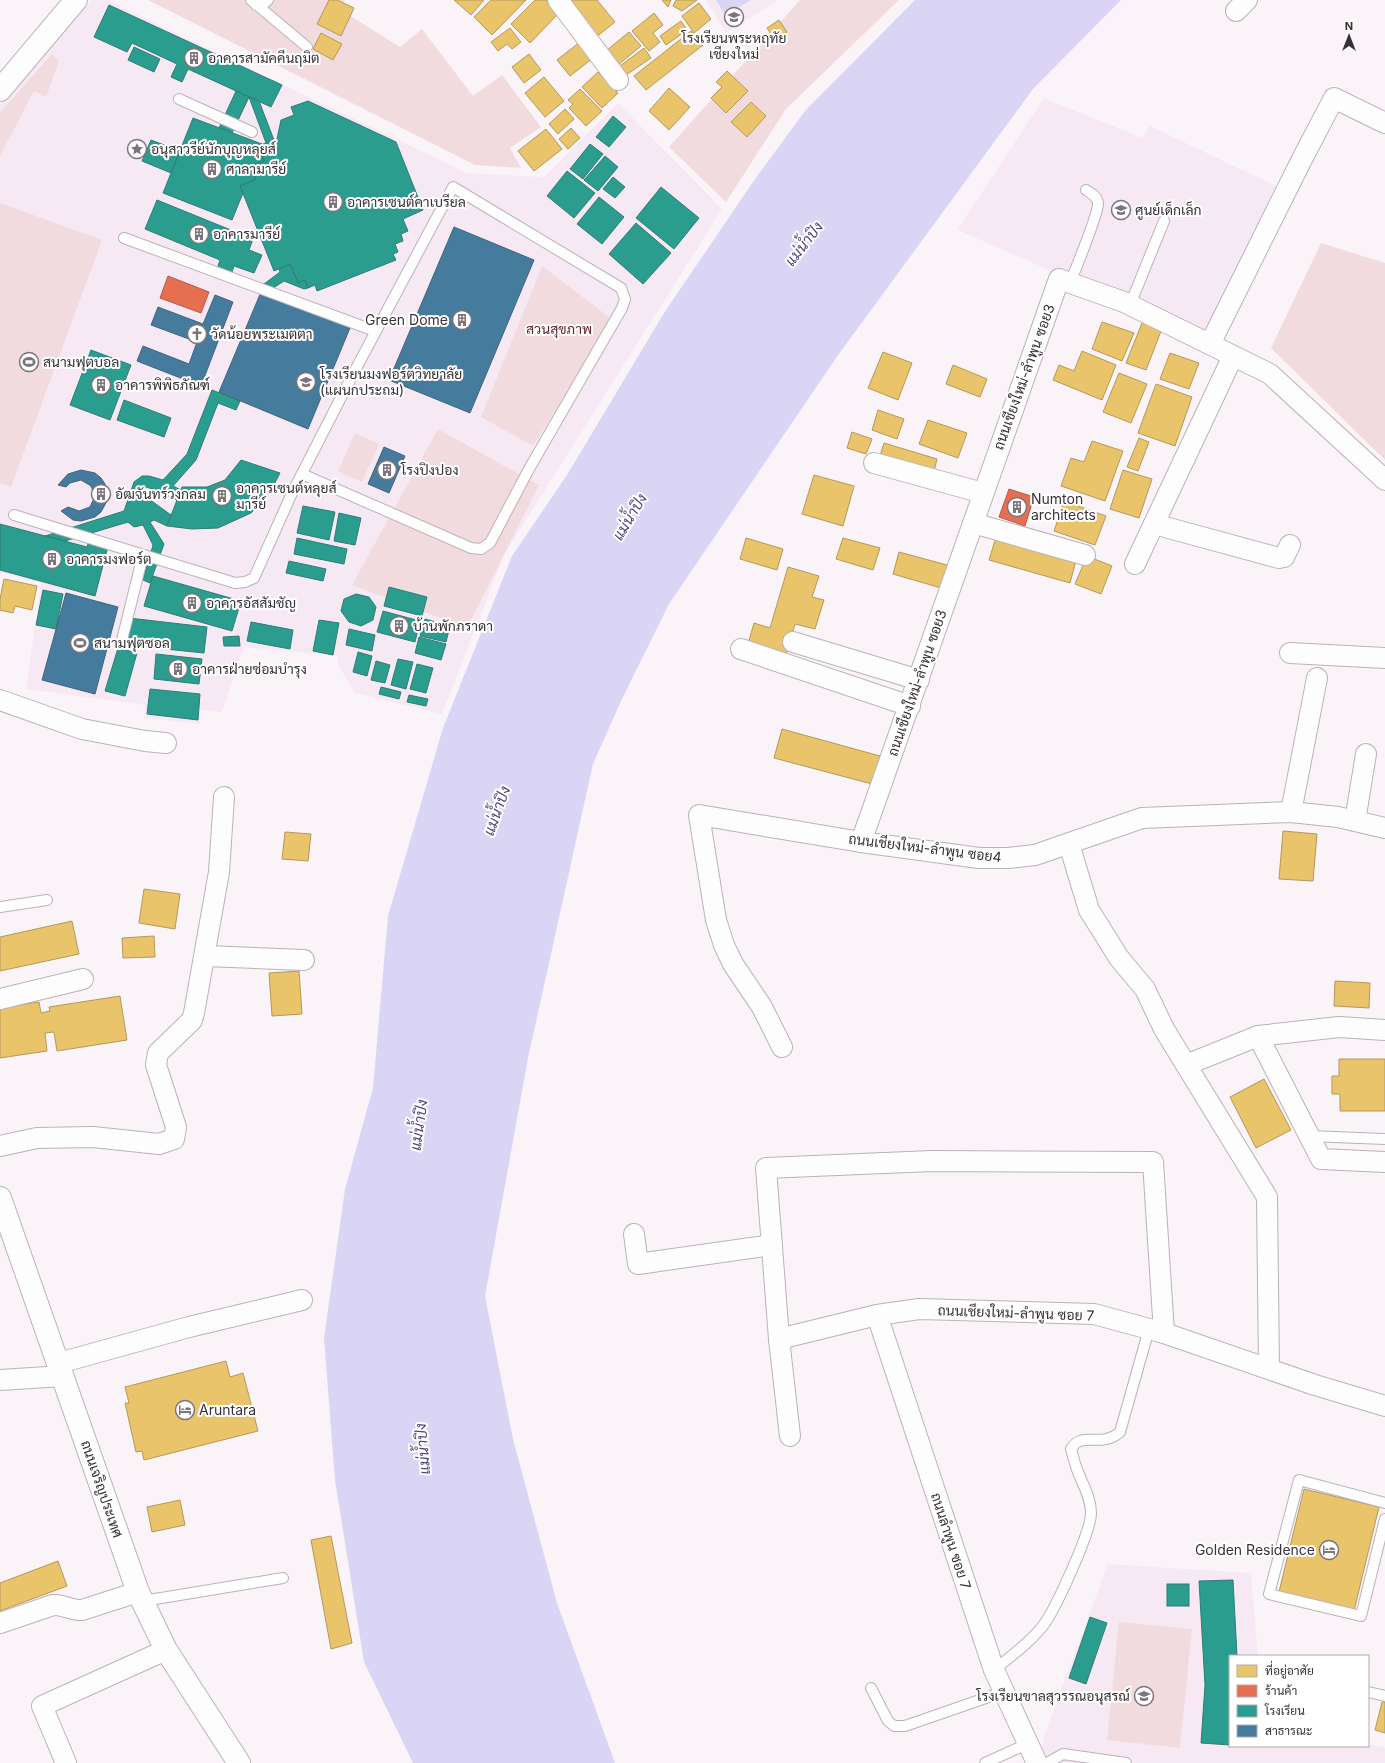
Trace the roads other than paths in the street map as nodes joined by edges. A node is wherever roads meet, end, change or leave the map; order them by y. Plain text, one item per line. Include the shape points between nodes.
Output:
1 (76, 0) edge
2 (268, 0) edge
3 (558, 0) edge
4 (254, 2) edge
5 (308, 47) dead end
6 (618, 80) dead end
7 (3, 81) edge
8 (178, 99) dead end
9 (1385, 123) edge
10 (252, 132) dead end
11 (1086, 190) dead end
12 (1164, 221) dead end
13 (124, 238) dead end
14 (1070, 283) junction
15 (1130, 305) junction
16 (375, 331) junction
17 (1210, 344) junction
18 (1233, 356) junction
19 (874, 463) dead end
20 (302, 474) junction
21 (1385, 480) edge
22 (983, 493) junction
23 (14, 515) dead end
24 (973, 523) junction
25 (1154, 524) junction
26 (1290, 545) dead end
27 (144, 555) junction
28 (1085, 555) dead end
29 (1135, 564) dead end
30 (793, 642) dead end
31 (121, 644) dead end
32 (741, 649) dead end
33 (1290, 653) dead end
34 (1385, 658) edge
35 (1318, 678) dead end
36 (919, 680) junction
37 (0, 700) edge
38 (910, 706) junction
39 (166, 743) dead end
40 (1366, 754) dead end
41 (224, 797) dead end
42 (1291, 812) junction
43 (1355, 821) junction
44 (1385, 828) edge
45 (861, 842) junction
46 (1069, 844) junction
47 (47, 900) dead end
48 (0, 906) edge
49 (205, 956) junction
50 (304, 960) dead end
51 (83, 979) dead end
52 (0, 999) edge
53 (1385, 1030) edge
54 (1258, 1036) junction
55 (782, 1047) dead end
56 (1186, 1064) junction
57 (1309, 1136) junction
58 (1385, 1139) edge
59 (0, 1146) edge
60 (1385, 1162) edge
61 (0, 1198) edge
62 (634, 1234) dead end
63 (772, 1245) junction
64 (302, 1300) dead end
65 (877, 1315) junction
66 (1157, 1331) junction
67 (779, 1339) junction
68 (61, 1369) junction
69 (1269, 1369) junction
70 (0, 1380) edge
71 (1385, 1406) edge
72 (790, 1436) dead end
73 (1385, 1503) edge
74 (1385, 1519) edge
75 (1381, 1555) edge
76 (283, 1578) dead end
77 (140, 1596) junction
78 (0, 1623) edge
79 (166, 1650) junction
80 (994, 1670) junction
81 (871, 1688) dead end
82 (1003, 1692) junction
83 (1369, 1692) edge
84 (1385, 1696) edge
85 (1027, 1744) junction
86 (66, 1763) edge
87 (239, 1763) edge
88 (985, 1763) edge
89 (1037, 1763) edge
90 (1048, 1763) edge
91 (1126, 1763) edge

1 - 7 street
2 - 4 lane
3 - 6 street
4 - 5 lane
8 - 10 lane
9 - 17 street via 1334,98
11 - 14 lane via 1095,196 1098,204 1096,216
12 - 15 lane
13 - 16 lane
14 - 15 street
14 - 22 street, ถนนเชียงใหม่-ลำพูน ซอย3 via 1059,279
15 - 17 street
16 - 20 lane
16 - 20 lane via 453,187 621,288 625,299 490,543 481,549 471,548
17 - 18 street
18 - 21 street via 1270,374
18 - 25 street
19 - 22 street
20 - 27 lane via 254,578 235,583
22 - 24 street, ถนนเชียงใหม่-ลำพูน ซอย3
23 - 27 lane
24 - 28 street
24 - 36 street, ถนนเชียงใหม่-ลำพูน ซอย3
25 - 26 street via 1279,558 1284,557
25 - 29 street
27 - 31 lane
30 - 36 street
32 - 38 street
33 - 34 street
35 - 42 street
36 - 38 street, ถนนเชียงใหม่-ลำพูน ซอย3
37 - 39 street via 82,729
38 - 45 street, ถนนเชียงใหม่-ลำพูน ซอย3
40 - 43 street
41 - 49 street via 219,872
42 - 43 street, ถนนเชียงใหม่-ลำพูน ซอย4
42 - 46 street, ถนนเชียงใหม่-ลำพูน ซอย4 via 1142,818
43 - 44 street, ถนนเชียงใหม่-ลำพูน ซอย4
45 - 46 street, ถนนเชียงใหม่-ลำพูน ซอย4 via 979,858 1035,855
45 - 55 street, ถนนเชียงใหม่-ลำพูน ซอย4 via 699,815 716,920 724,945 762,1007
46 - 56 street via 1089,910 1119,958 1145,990 1164,1029
47 - 48 lane
49 - 50 street
49 - 59 street via 192,1020 158,1053 156,1059 176,1127 174,1139 159,1144 93,1137 37,1138
51 - 52 street
53 - 54 street via 1339,1027
54 - 56 street
54 - 57 street
56 - 69 street via 1268,1197
57 - 58 lane
57 - 60 street via 1321,1159
61 - 68 street, ถนนเจริญประเทศ
62 - 63 street via 638,1264
63 - 66 street via 766,1168 932,1161 1153,1162
63 - 67 street
64 - 68 street via 189,1327
65 - 66 street, ถนนเชียงใหม่-ลำพูน ซอย 7 via 919,1310 1094,1314
65 - 67 street, ถนนเชียงใหม่-ลำพูน ซอย 7
65 - 80 street, ถนนลำพูน ซอย 7
66 - 69 street, ถนนเชียงใหม่-ลำพูน ซอย 7
66 - 80 lane via 1120,1432 1114,1438 1105,1440 1080,1440 1074,1443 1071,1449 1090,1501 1091,1513 1089,1527 1070,1575 1045,1623 1021,1649
67 - 72 street
68 - 70 street
68 - 77 street, ถนนเจริญประเทศ
69 - 71 street, ถนนเชียงใหม่-ลำพูน ซอย 7
73 - 75 lane via 1299,1480 1269,1594 1361,1616
74 - 75 lane
76 - 77 lane
77 - 78 street via 82,1610 59,1604 53,1605
77 - 79 street, ถนนเจริญประเทศ
79 - 86 street via 42,1706
79 - 87 street, ถนนเจริญประเทศ
80 - 82 street, ถนนลำพูน ซอย 7
81 - 82 lane via 888,1721 894,1726 905,1726
82 - 85 street, ถนนลำพูน ซอย 7
83 - 84 lane
85 - 88 lane
85 - 89 street, ถนนลำพูน ซอย 7
90 - 91 lane via 1063,1754

